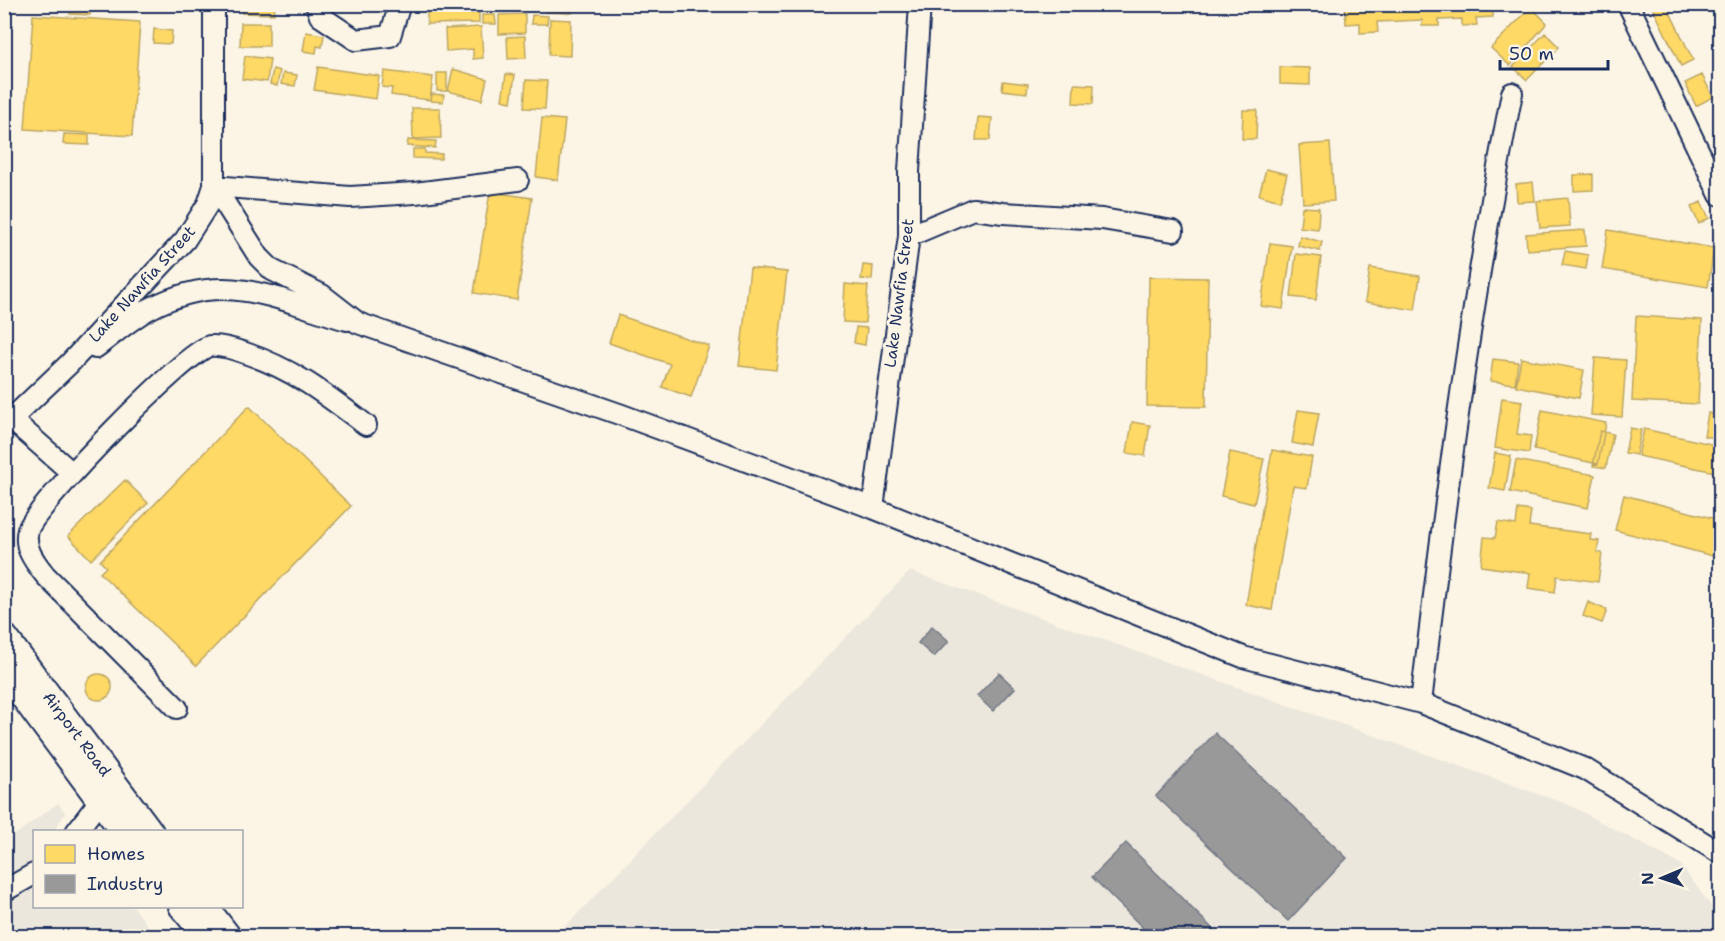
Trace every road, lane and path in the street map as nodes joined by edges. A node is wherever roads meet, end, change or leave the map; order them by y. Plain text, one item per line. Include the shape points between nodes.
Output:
1 (214, 4) edge
2 (316, 4) edge
3 (400, 4) edge
4 (920, 4) edge
5 (1628, 4) edge
6 (1512, 93) dead end
7 (518, 180) dead end
8 (214, 186) junction
9 (1720, 195) edge
10 (1173, 231) dead end
11 (909, 236) junction
12 (358, 323) junction
13 (69, 364) junction
14 (8, 422) edge
15 (366, 425) dead end
16 (72, 473) junction
17 (873, 508) junction
18 (4, 638) edge
19 (4, 670) edge
20 (1420, 703) junction
21 (177, 708) dead end
22 (108, 791) junction
23 (77, 830) edge
24 (140, 830) edge
25 (1720, 854) edge
26 (33, 875) edge
27 (4, 891) edge
28 (184, 908) edge
29 (206, 908) edge
30 (206, 936) edge
31 (227, 936) edge

1 - 8 street, Lake Nawfia Street
2 - 3 street via 320,16 356,40 390,36
4 - 11 street, Lake Nawfia Street via 909,171
5 - 9 street
6 - 20 street via 1485,231 1449,465
7 - 8 street via 350,197
8 - 12 street via 259,257 272,270 322,295
8 - 13 street, Lake Nawfia Street via 208,204 185,240
10 - 11 street via 1102,219 973,209
11 - 17 street, Lake Nawfia Street
12 - 13 street via 268,296 214,288 173,297 149,309
12 - 17 street
13 - 14 street, Lake Nawfia Street
14 - 16 street
15 - 16 street via 305,379 268,361 218,345 207,346 176,369
16 - 21 street via 28,529 32,559
17 - 20 street via 1243,657
18 - 22 main road, Airport Road
19 - 22 main road, Airport Road
20 - 25 street via 1585,769
22 - 23 street
22 - 24 main road, Airport Road
26 - 27 street
28 - 30 main road
29 - 31 main road

